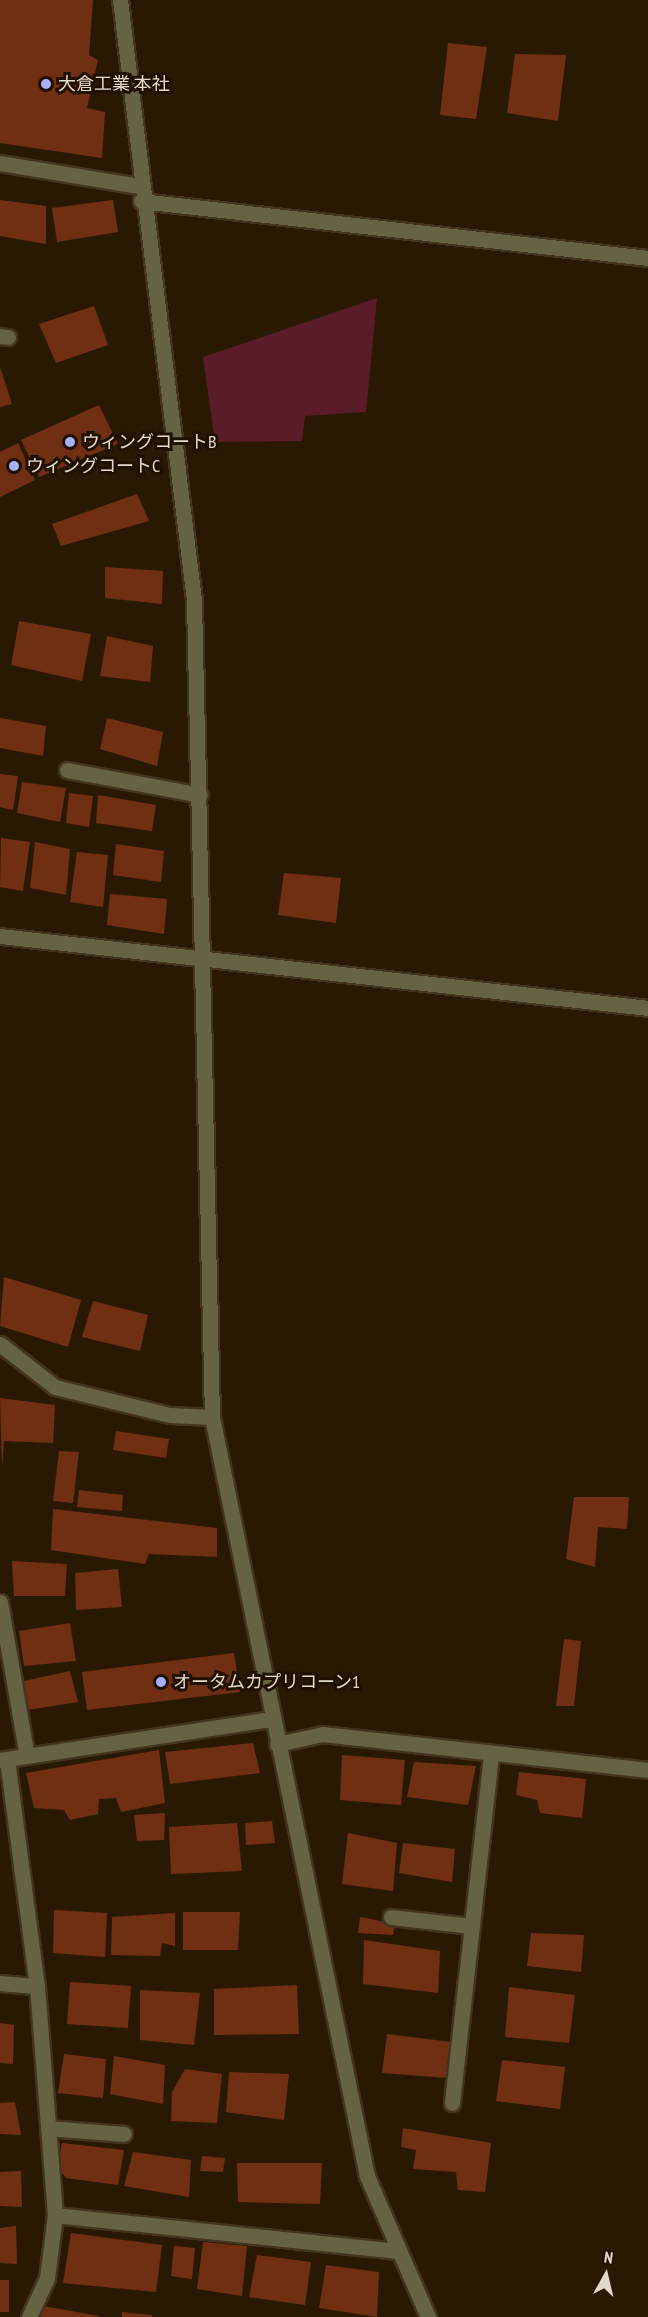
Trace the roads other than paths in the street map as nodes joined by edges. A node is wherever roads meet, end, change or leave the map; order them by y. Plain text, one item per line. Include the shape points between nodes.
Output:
1 (120, 0) edge
2 (0, 163) edge
3 (140, 194) junction
4 (648, 258) edge
5 (67, 770) dead end
6 (200, 795) junction
7 (0, 936) edge
8 (205, 959) junction
9 (648, 1008) edge
10 (0, 1344) edge
11 (212, 1417) junction
12 (0, 1602) edge
13 (272, 1719) junction
14 (277, 1744) junction
15 (491, 1754) junction
16 (27, 1756) junction
17 (4, 1759) edge
18 (648, 1770) edge
19 (391, 1917) dead end
20 (472, 1926) junction
21 (0, 1983) edge
22 (37, 1986) junction
23 (452, 2103) dead end
24 (48, 2128) junction
25 (124, 2134) dead end
26 (55, 2215) junction
27 (397, 2251) junction
28 (29, 2317) edge
29 (428, 2317) edge

1 - 3 street
2 - 3 street
3 - 4 street
3 - 6 street via 194,600
5 - 6 street
6 - 8 street
7 - 8 street
8 - 9 street
8 - 11 street
10 - 11 street via 55,1387 170,1414
11 - 13 street
12 - 16 street
13 - 14 street
13 - 16 street
14 - 15 street via 323,1734
14 - 27 street via 367,2176
15 - 18 street
15 - 20 street
16 - 17 street
17 - 22 street
19 - 20 street
20 - 23 street
21 - 22 street
22 - 24 street
24 - 25 street
24 - 26 street
26 - 27 street
26 - 28 street via 47,2278
27 - 29 street

